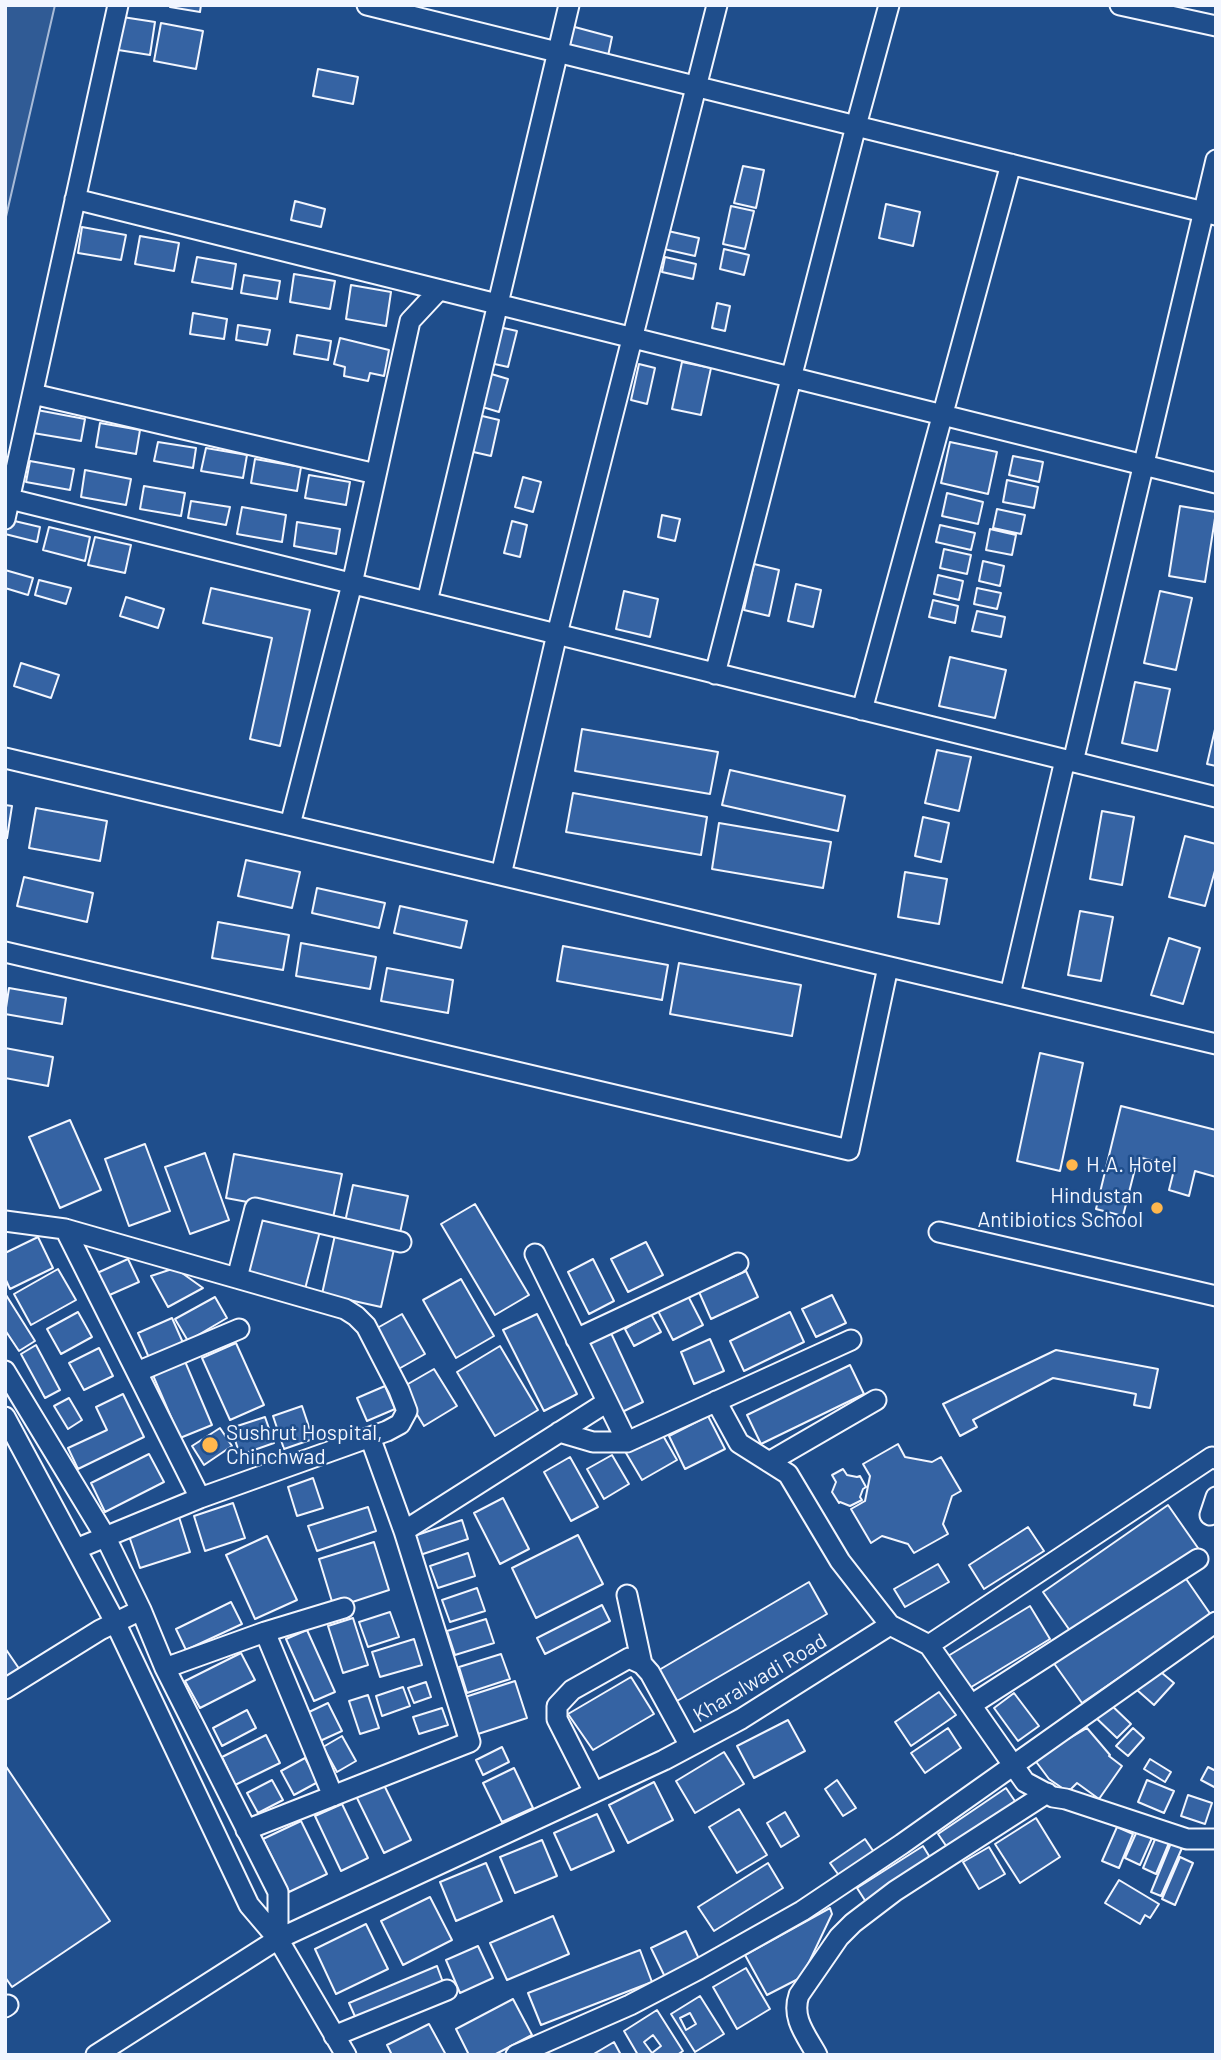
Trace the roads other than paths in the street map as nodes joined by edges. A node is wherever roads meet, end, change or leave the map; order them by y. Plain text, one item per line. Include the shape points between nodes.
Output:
1 (118, 5) edge
2 (367, 5) edge
3 (569, 5) edge
4 (718, 5) edge
5 (889, 5) edge
6 (1120, 5) edge
7 (400, 9) edge
8 (1216, 26) edge
9 (558, 52) junction
10 (697, 87) junction
11 (856, 126) junction
12 (1216, 160) edge
13 (1011, 164) junction
14 (75, 200) junction
15 (1209, 213) edge
16 (439, 290) junction
17 (498, 304) junction
18 (633, 338) junction
19 (791, 377) junction
20 (33, 394) junction
21 (943, 415) junction
22 (1143, 465) junction
23 (376, 474) junction
24 (1216, 483) edge
25 (10, 499) junction
26 (5, 519) edge
27 (352, 584) junction
28 (427, 602) junction
29 (557, 635) junction
30 (715, 674) junction
31 (862, 710) junction
32 (5, 758) edge
33 (1069, 761) junction
34 (1216, 797) edge
35 (290, 825) junction
36 (501, 875) junction
37 (5, 952) edge
38 (888, 967) junction
39 (1010, 995) junction
40 (1216, 1044) edge
41 (5, 1221) edge
42 (65, 1229) junction
43 (939, 1232) dead end
44 (401, 1242) dead end
45 (535, 1254) dead end
46 (738, 1264) dead end
47 (237, 1278) junction
48 (1216, 1296) edge
49 (239, 1329) dead end
50 (576, 1339) junction
51 (851, 1340) dead end
52 (5, 1371) edge
53 (137, 1372) junction
54 (876, 1400) dead end
55 (716, 1401) junction
56 (607, 1402) junction
57 (5, 1417) edge
58 (559, 1432) junction
59 (370, 1437) junction
60 (626, 1442) junction
61 (1214, 1458) edge
62 (769, 1462) junction
63 (200, 1498) junction
64 (404, 1531) junction
65 (105, 1536) junction
66 (76, 1549) junction
67 (1198, 1559) dead end
68 (627, 1595) dead end
69 (344, 1608) dead end
70 (141, 1610) junction
71 (115, 1622) junction
72 (1216, 1622) edge
73 (890, 1625) junction
74 (265, 1632) junction
75 (929, 1645) junction
76 (642, 1664) junction
77 (165, 1668) junction
78 (5, 1689) edge
79 (971, 1705) junction
80 (690, 1746) junction
81 (1013, 1764) junction
82 (594, 1792) junction
83 (1047, 1793) junction
84 (333, 1796) junction
85 (246, 1830) junction
86 (1216, 1839) edge
87 (278, 1939) junction
88 (447, 1990) dead end
89 (334, 2036) junction
90 (814, 2054) edge
91 (96, 2055) edge
92 (346, 2055) edge
93 (516, 2055) edge

1 - 14 street
2 - 7 street
3 - 9 street
4 - 10 street
5 - 11 street
6 - 8 street
7 - 9 street
9 - 10 street
9 - 17 street
10 - 11 street
10 - 18 street
11 - 13 street
11 - 19 street
12 - 15 street
13 - 15 street
13 - 21 street
14 - 16 street
14 - 20 street
15 - 22 street
16 - 17 street
16 - 23 street via 410,321
17 - 18 street
17 - 28 street
18 - 19 street
18 - 29 street
19 - 21 street
19 - 30 street
20 - 23 street
20 - 25 street
21 - 22 street
21 - 31 street
22 - 24 street
22 - 33 street
23 - 27 street
25 - 26 street
25 - 27 street
27 - 28 street
27 - 35 street
28 - 29 street
29 - 30 street
29 - 36 street
30 - 31 street
31 - 33 street
32 - 35 street
33 - 34 street
33 - 39 street
35 - 36 street
36 - 38 street
37 - 38 street via 849,1150
38 - 39 street
39 - 40 street
41 - 42 street
42 - 47 street
42 - 53 street
43 - 48 street
44 - 47 street via 255,1208
45 - 50 street
46 - 50 street
47 - 59 street via 334,1305 366,1326 407,1411 400,1424
49 - 53 street
50 - 56 street
51 - 55 street
52 - 65 street
53 - 63 street
54 - 62 street
55 - 60 street
55 - 62 street via 739,1443
56 - 58 street
56 - 60 street
57 - 66 street
58 - 60 street via 593,1442
58 - 64 street
59 - 63 street
59 - 64 street
61 - 75 street
62 - 73 street via 788,1474 840,1561
63 - 65 street
64 - 84 street via 470,1742
65 - 66 street
65 - 70 street
66 - 71 street
67 - 79 street
68 - 76 street
69 - 74 street
70 - 71 street
70 - 77 street
71 - 78 street
71 - 87 street via 249,1905
72 - 81 street
73 - 75 street
73 - 80 street, Kharalwadi Road
74 - 77 street
74 - 84 street
75 - 79 street
76 - 80 street
76 - 82 street via 629,1658 572,1690 557,1706 557,1719
77 - 85 street
79 - 81 street
80 - 82 street, Kharalwadi Road
81 - 83 street via 1025,1782
81 - 93 street via 802,1911 630,2004
82 - 87 street, Kharalwadi Road
83 - 86 street via 1187,1839
83 - 90 street via 895,1891 839,1937 795,2006
84 - 85 street
85 - 87 street via 278,1892
87 - 89 street
87 - 91 street, Kharalwadi Road
88 - 89 street
89 - 92 street

